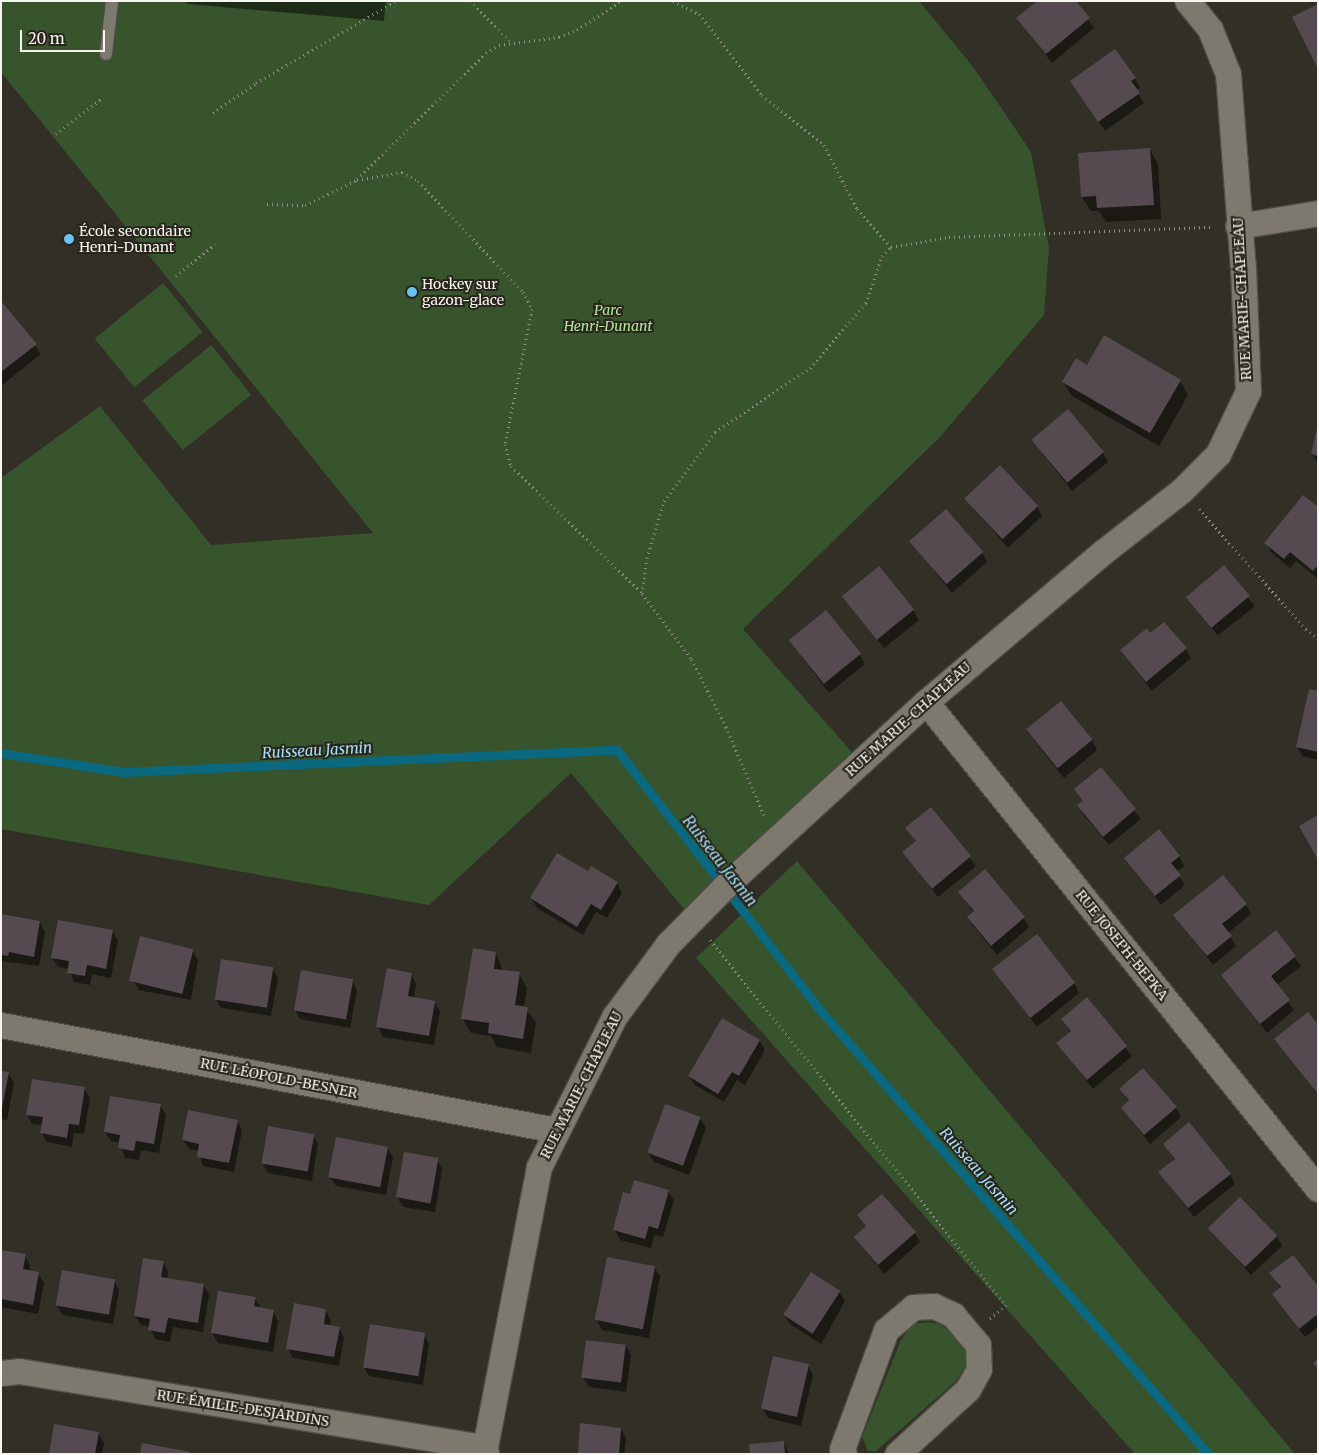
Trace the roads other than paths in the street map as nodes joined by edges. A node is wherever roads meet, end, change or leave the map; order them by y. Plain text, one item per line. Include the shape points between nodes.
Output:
1 (112, 1) edge
2 (1188, 1) edge
3 (106, 54) dead end
4 (1318, 213) edge
5 (1238, 226) junction
6 (926, 702) junction
7 (1, 1025) edge
8 (556, 1130) junction
9 (1318, 1189) edge
10 (1, 1374) edge
11 (485, 1450) edge
12 (844, 1454) edge
13 (897, 1454) edge

1 - 3 lane
2 - 5 street, RUE MARIE-CHAPLEAU via 1210,29 1228,74
4 - 5 street
5 - 6 street, RUE MARIE-CHAPLEAU via 1248,391 1218,454 1182,490 1103,552
6 - 8 street, RUE MARIE-CHAPLEAU via 775,840 668,944 614,1017
6 - 9 street, RUE JOSEPH-BEPKA
7 - 8 street, RUE LÉOPOLD-BESNER
8 - 11 street, RUE MARIE-CHAPLEAU via 539,1167
10 - 11 street, RUE ÉMILIE-DESJARDINS via 19,1371
12 - 13 street via 842,1449 886,1330 913,1307 934,1306 953,1315 978,1345 979,1369 968,1389

